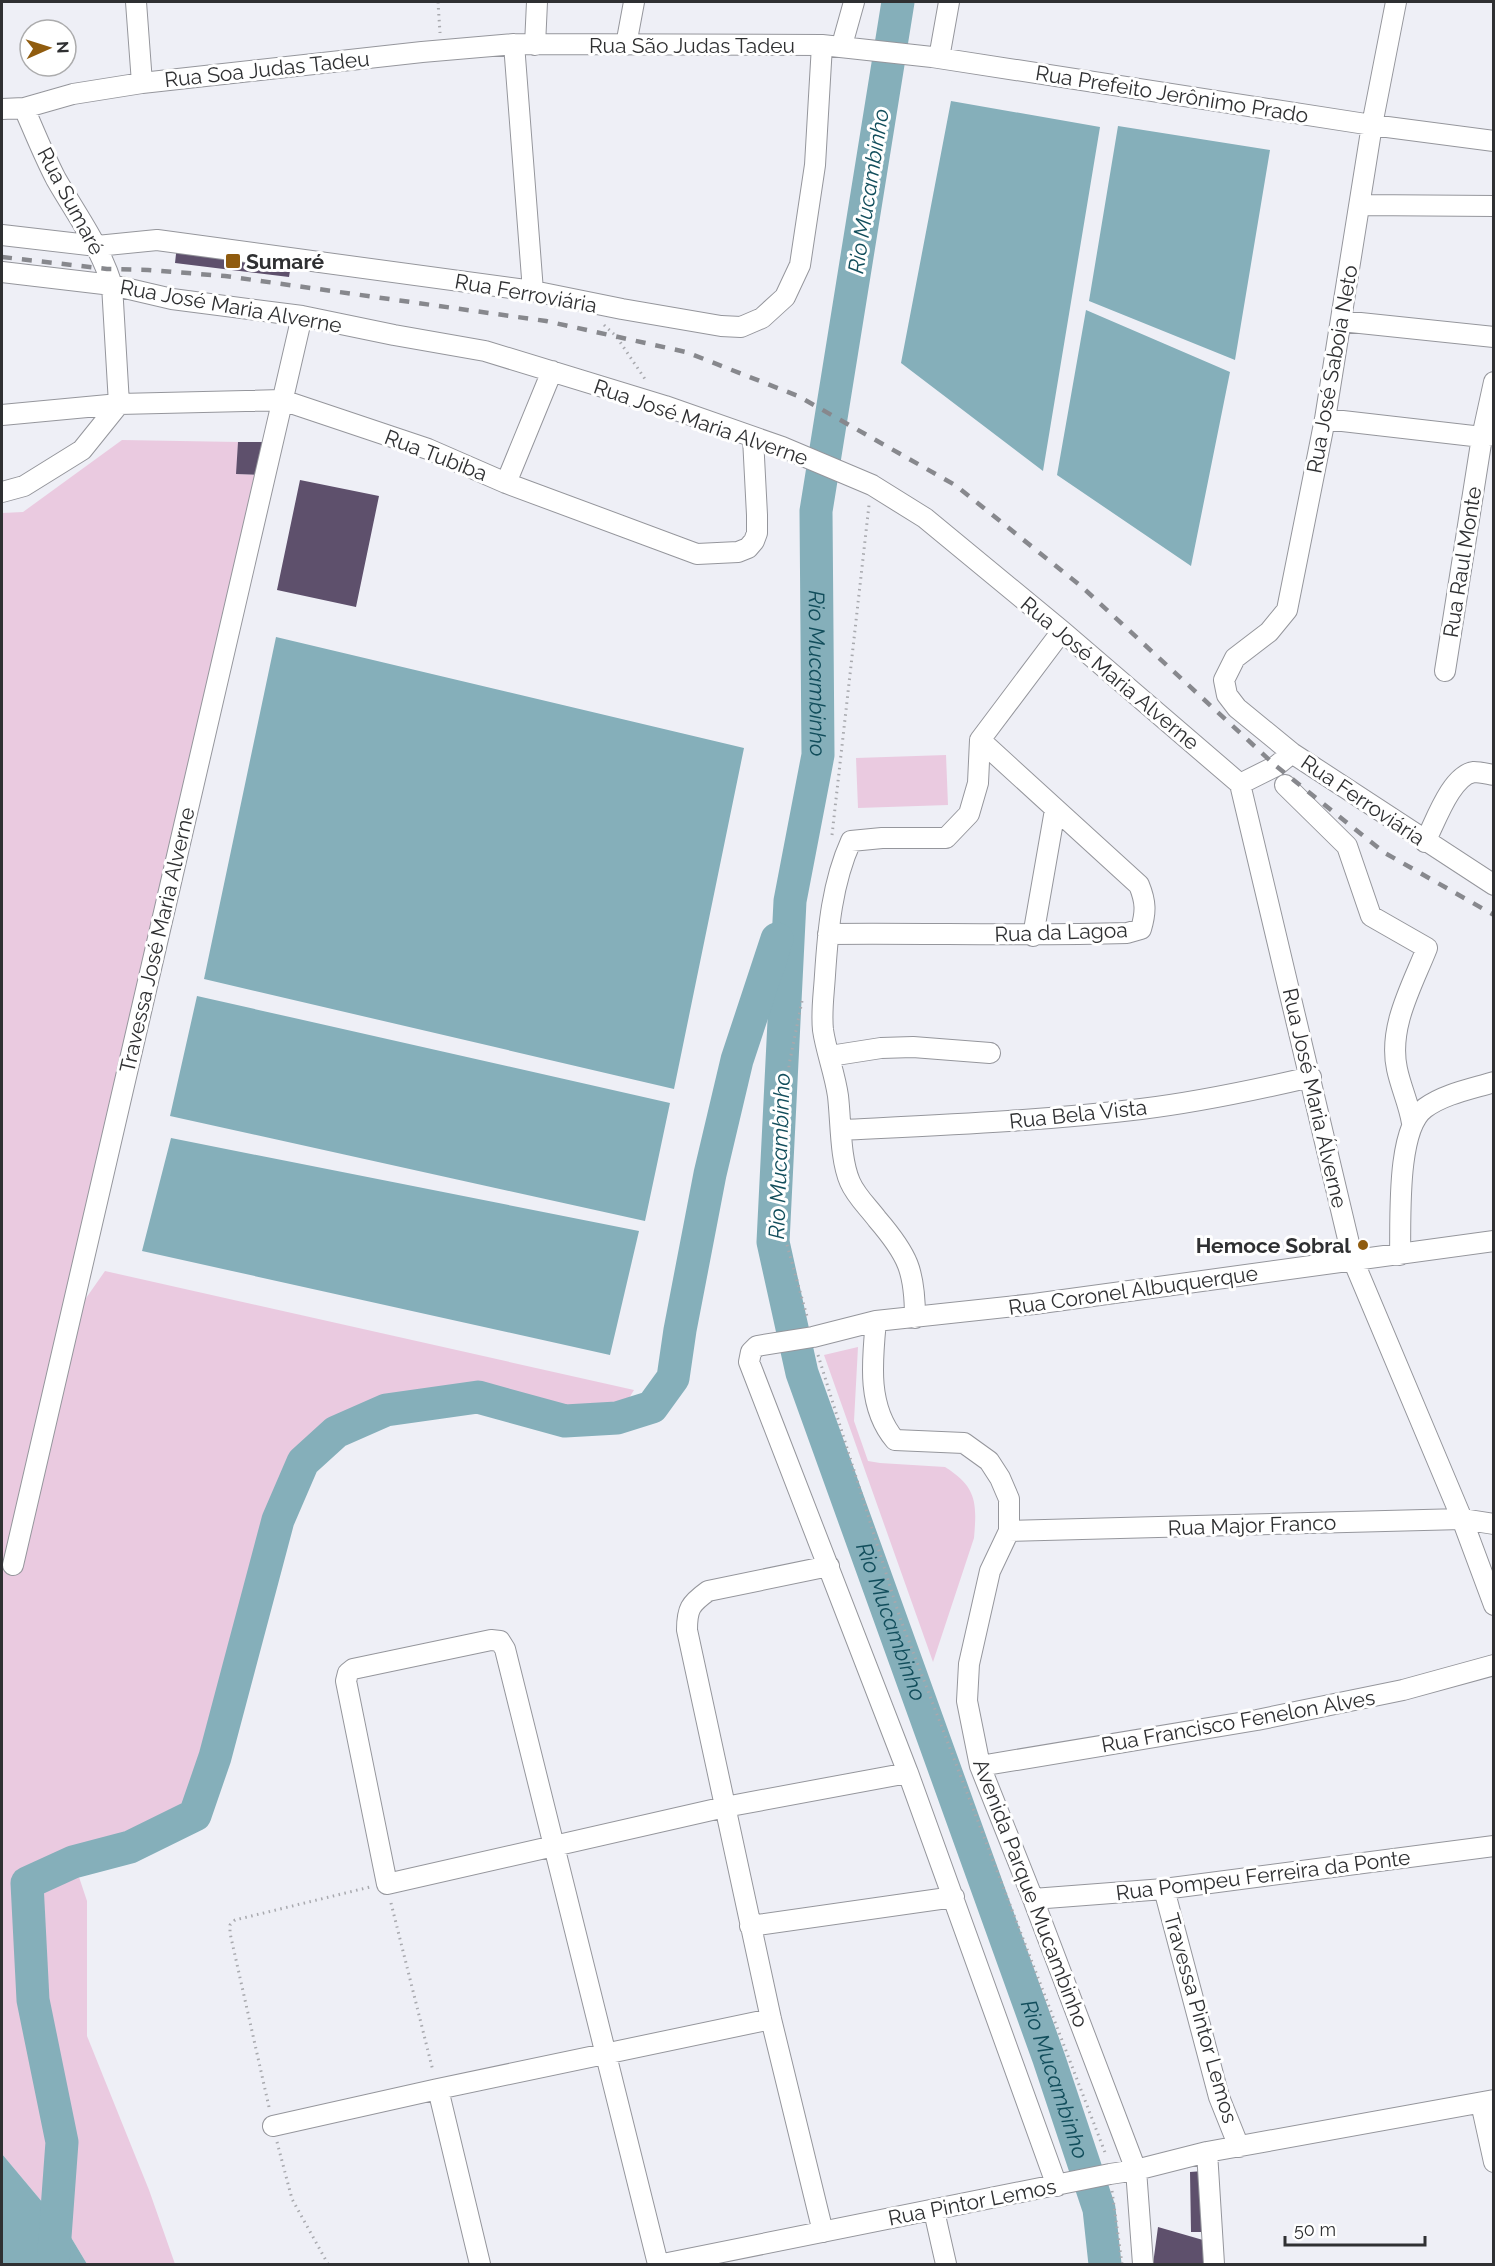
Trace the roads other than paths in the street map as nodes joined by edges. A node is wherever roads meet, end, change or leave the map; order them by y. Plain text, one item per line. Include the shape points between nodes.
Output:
1 (136, 2) edge
2 (537, 2) edge
3 (634, 2) edge
4 (854, 2) edge
5 (949, 2) edge
6 (1396, 2) edge
7 (514, 44) junction
8 (535, 45) junction
9 (626, 45) junction
10 (822, 45) junction
11 (846, 46) junction
12 (936, 57) junction
13 (142, 83) junction
14 (24, 108) junction
15 (2, 109) edge
16 (1372, 125) junction
17 (1494, 141) edge
18 (1360, 205) junction
19 (1494, 206) edge
20 (2, 235) edge
21 (97, 246) junction
22 (2, 272) edge
23 (112, 285) junction
24 (533, 291) junction
25 (302, 316) junction
26 (1341, 321) junction
27 (1494, 337) edge
28 (552, 371) junction
29 (1494, 381) edge
30 (282, 400) junction
31 (119, 404) junction
32 (2, 415) edge
33 (1325, 419) junction
34 (1488, 436) edge
35 (753, 438) junction
36 (506, 483) junction
37 (2, 492) edge
38 (1062, 631) junction
39 (1445, 671) dead end
40 (1237, 708) joint
41 (980, 740) junction
42 (1292, 753) junction
43 (1494, 775) edge
44 (1240, 784) junction
45 (1285, 785) dead end
46 (1055, 810) junction
47 (1425, 842) junction
48 (1494, 885) edge
49 (828, 934) junction
50 (1033, 936) junction
51 (990, 1053) dead end
52 (830, 1056) junction
53 (1311, 1077) junction
54 (1494, 1082) edge
55 (1412, 1124) junction
56 (842, 1130) junction
57 (1494, 1241) edge
58 (1400, 1254) junction
59 (1353, 1260) junction
60 (915, 1318) junction
61 (876, 1321) junction
62 (1462, 1519) junction
63 (1494, 1524) edge
64 (1009, 1531) junction
65 (13, 1565) dead end
66 (829, 1566) junction
67 (1494, 1605) edge
68 (1494, 1665) edge
69 (980, 1766) junction
70 (908, 1773) junction
71 (725, 1807) junction
72 (1494, 1846) edge
73 (553, 1847) junction
74 (1164, 1889) junction
75 (954, 1898) junction
76 (1033, 1899) junction
77 (750, 1926) junction
78 (771, 2019) junction
79 (605, 2054) junction
80 (438, 2089) junction
81 (1487, 2102) edge
82 (273, 2126) road end
83 (1239, 2147) junction
84 (1207, 2152) junction
85 (1494, 2162) edge
86 (1136, 2170) junction
87 (1062, 2184) junction
88 (934, 2211) junction
89 (823, 2232) junction
90 (1217, 2263) edge
91 (480, 2265) edge
92 (658, 2265) edge
93 (663, 2265) edge
94 (946, 2265) edge
95 (1143, 2265) edge

1 - 13 street
2 - 8 street
3 - 9 street
4 - 11 street
5 - 12 street
6 - 16 street, Rua José Saboia Neto
7 - 8 street, Rua Soa Judas Tadeu
7 - 13 street, Rua Soa Judas Tadeu
7 - 24 street
8 - 9 street, Rua São Judas Tadeu
9 - 10 street, Rua São Judas Tadeu
10 - 11 street, Rua São Judas Tadeu
10 - 24 street, Rua Ferroviária via 815,165 800,265 785,297 762,318 741,327 721,326
11 - 12 street, Rua Prefeito Jerônimo Prado
12 - 16 street, Rua Prefeito Jerônimo Prado
13 - 14 street, Rua Soa Judas Tadeu via 72,94
14 - 15 street, Rua Soa Judas Tadeu
14 - 21 street, Rua Sumaré via 56,178
16 - 17 street, Rua Prefeito Jerônimo Prado
16 - 18 street, Rua José Saboia Neto
18 - 19 street
18 - 26 street, Rua José Saboia Neto
20 - 21 street, Rua Ferroviária
21 - 23 street, Rua Sumaré
21 - 24 street, Rua Ferroviária via 157,240
22 - 23 street, Rua José Maria Alverne
23 - 25 street, Rua José Maria Alverne via 172,299
23 - 31 street, Rua Sumaré
25 - 28 street, Rua José Maria Alverne via 485,351
25 - 30 street, Travessa José Maria Alverne
26 - 27 street
26 - 33 street, Rua José Saboia Neto
28 - 35 street, Rua José Maria Alverne
28 - 36 street
29 - 34 street, Rua Raul Monte
30 - 31 street, Rua Tubiba
30 - 36 street, Rua Tubiba via 428,449
30 - 65 street, Travessa José Maria Alverne
31 - 32 street, Rua Tubiba
31 - 37 street via 82,450 24,486
33 - 34 street
33 - 40 street, Rua José Saboia Neto via 1287,610 1269,632 1235,658 1224,680 1227,695
34 - 39 street, Rua Raul Monte
35 - 36 street, Rua Tubiba via 757,533 748,548 727,554 697,554
35 - 38 street, Rua José Maria Alverne via 872,486 925,518
38 - 41 street
38 - 44 street, Rua José Maria Alverne
40 - 42 street, Rua Ferroviária
41 - 46 street, Rua da Lagoa
41 - 49 street via 978,783 969,814 946,838 851,841 842,859
42 - 44 street
42 - 47 street, Rua Ferroviária
43 - 47 street via 1474,772 1462,777
44 - 53 street, Rua José Maria Álverne
45 - 55 street via 1347,846 1371,916 1427,948 1398,1021 1395,1043 1397,1069
46 - 50 street
46 - 50 street, Rua da Lagoa via 1139,885 1145,915 1141,929 1127,933
47 - 48 street, Rua Ferroviária
49 - 50 street, Rua da Lagoa
49 - 52 street via 822,1016
51 - 52 street via 913,1047
52 - 56 street
53 - 56 street, Rua Bela Vista via 1233,1095 1142,1109 992,1123
53 - 59 street, Rua José Maria Álverne
54 - 55 street via 1439,1100 1423,1109
55 - 58 street via 1402,1169
56 - 60 street via 852,1187 909,1263 915,1289
57 - 58 street, Rua Coronel Albuquerque
58 - 59 street, Rua Coronel Albuquerque
59 - 60 street, Rua Coronel Albuquerque
59 - 62 street, Rua José Maria Álverne
60 - 61 street, Rua Coronel Albuquerque
61 - 64 street, Avenida Parque Mucambinho via 873,1393 887,1430 895,1440 963,1443 980,1453 1000,1478 1009,1499
61 - 66 street, Rua Coronel Albuquerque via 757,1346 749,1362
62 - 63 street, Rua Major Franco
62 - 64 street, Rua Major Franco
62 - 67 street, Rua José Maria Álverne
64 - 69 street, Avenida Parque Mucambinho via 990,1571 969,1664 967,1701
66 - 70 street
66 - 71 street via 708,1591 695,1600 687,1613 687,1630
68 - 69 street, Rua Francisco Fenelon Alves via 1403,1690 1257,1720
69 - 76 street, Avenida Parque Mucambinho
70 - 71 street
70 - 75 street
71 - 73 street
71 - 77 street
72 - 74 street, Rua Pompeu Ferreira da Ponte
73 - 73 street via 500,1641 348,1673 346,1681 387,1884
73 - 79 street
74 - 76 street, Rua Pompeu Ferreira da Ponte
74 - 83 street, Travessa Pintor Lemos via 1219,2097
75 - 77 street
75 - 87 street
76 - 86 street, Avenida Parque Mucambinho
77 - 78 street
78 - 79 street
78 - 89 street
79 - 80 street
79 - 92 street
80 - 82 street
80 - 91 street
81 - 83 street, Rua Pintor Lemos
81 - 85 street
83 - 84 street, Rua Pintor Lemos
84 - 86 street, Rua Pintor Lemos
84 - 90 street, Travessa Pintor Lemos
86 - 87 street, Rua Pintor Lemos
86 - 95 street, Avenida Parque Mucambinho
87 - 88 street, Rua Pintor Lemos
88 - 89 street, Rua Pintor Lemos
88 - 94 street
89 - 93 street, Rua Pintor Lemos

